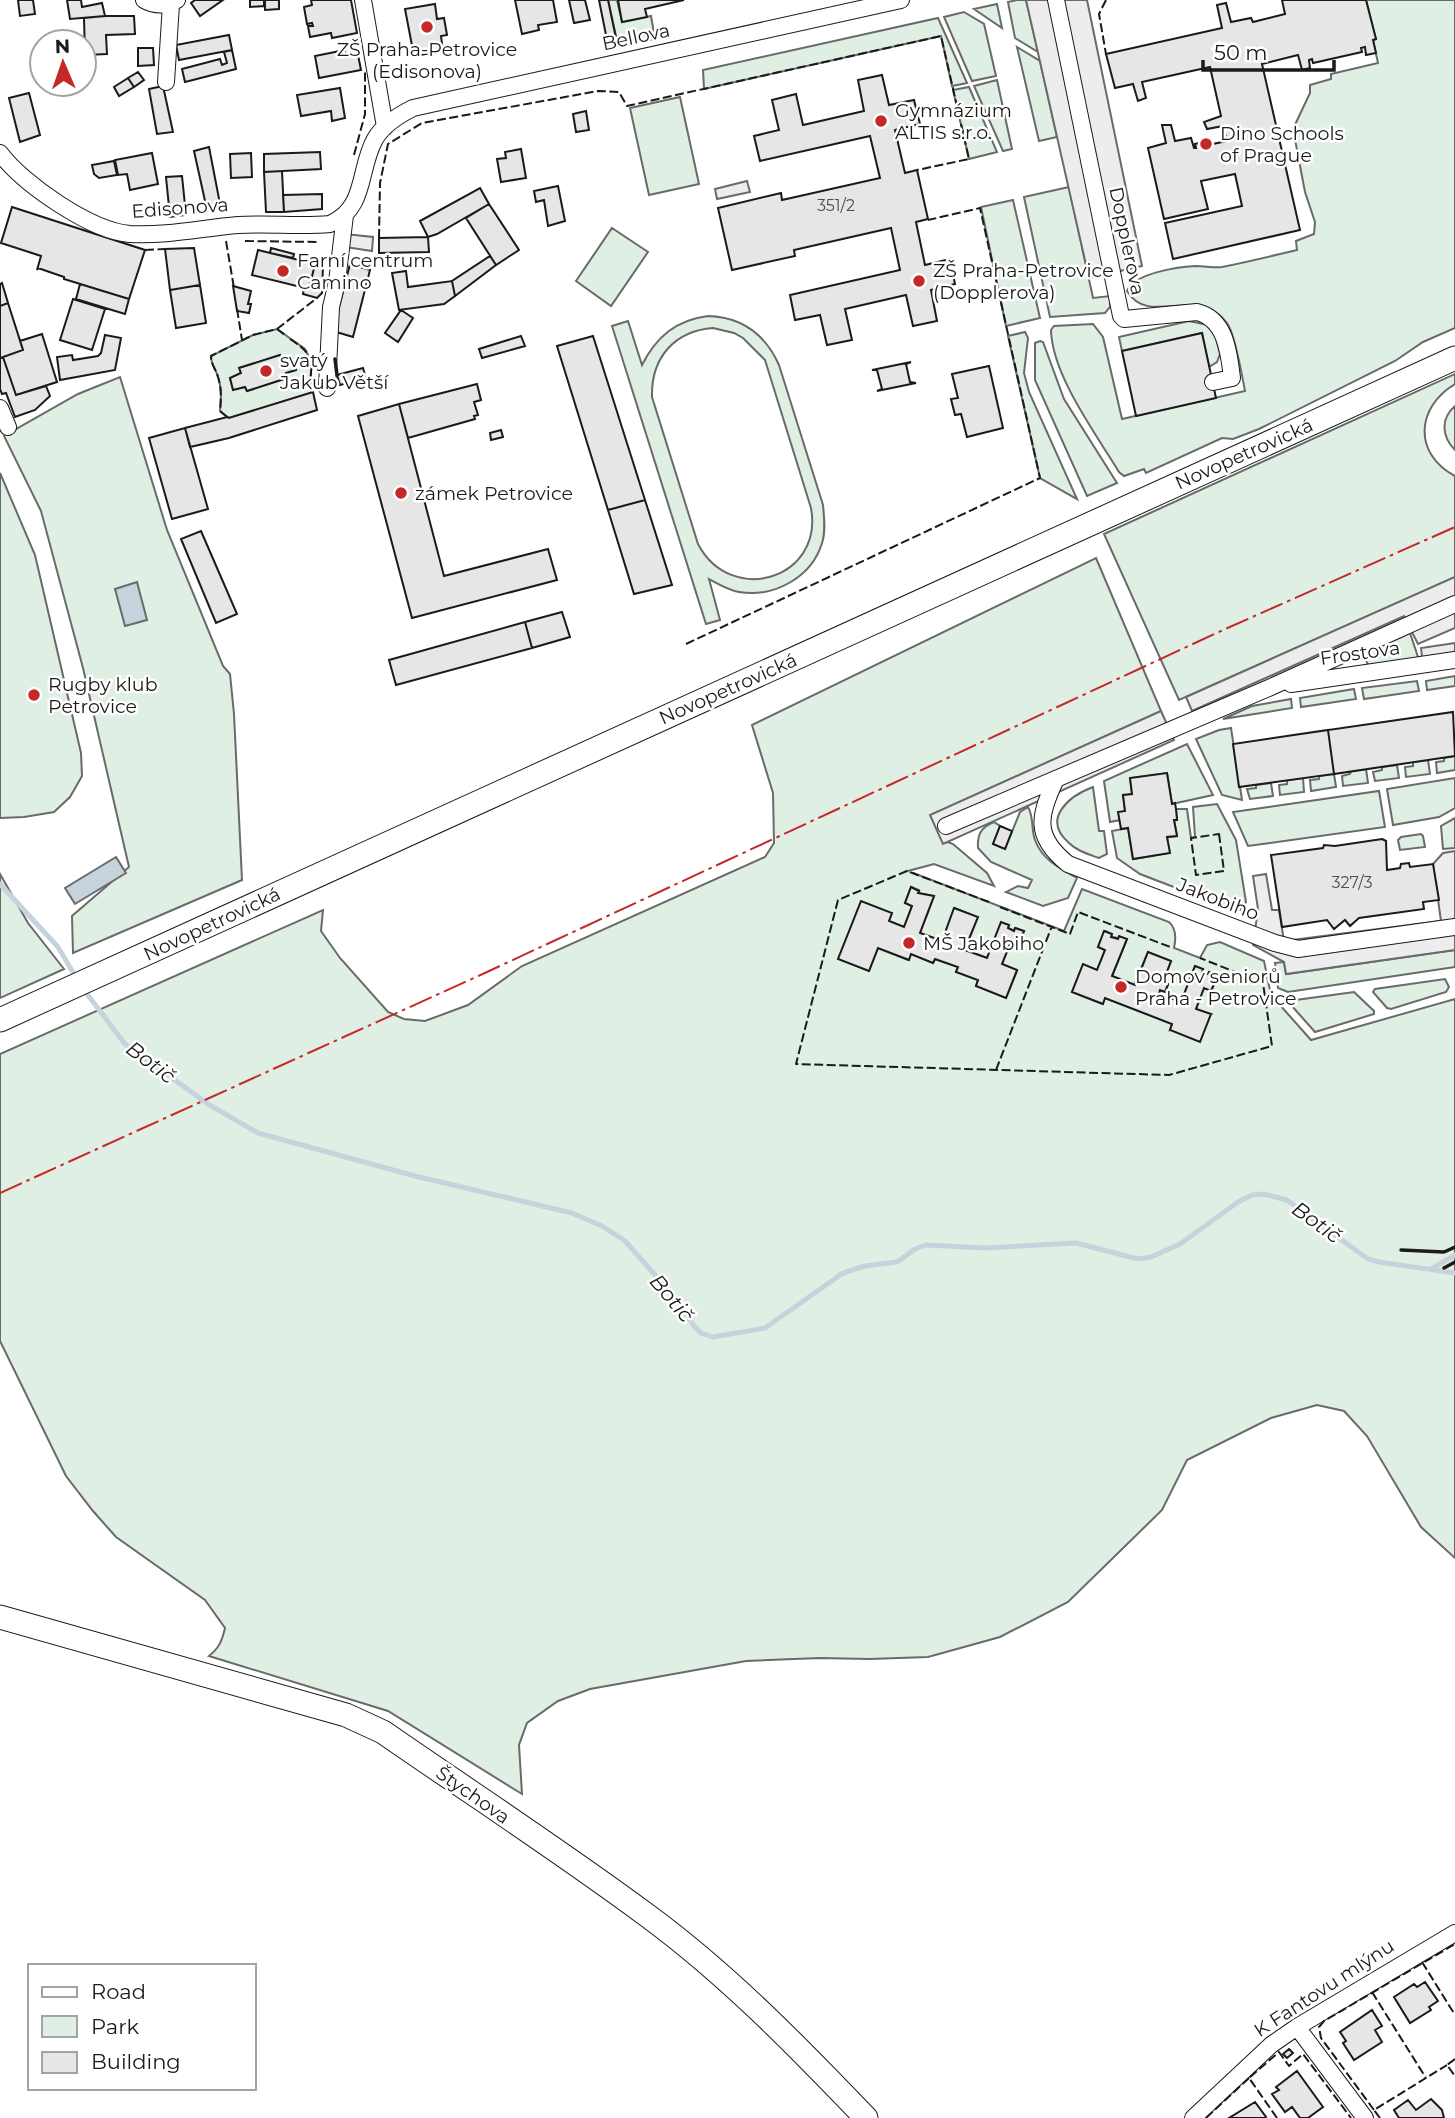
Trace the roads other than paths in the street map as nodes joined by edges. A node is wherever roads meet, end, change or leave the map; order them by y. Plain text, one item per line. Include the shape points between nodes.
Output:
1 (144, 0) edge
2 (363, 0) edge
3 (901, 0) edge
4 (1056, 0) edge
5 (174, 2) edge
6 (881, 2) edge
7 (166, 82) dead end
8 (385, 127) junction
9 (0, 153) edge
10 (345, 215) junction
11 (1455, 358) edge
12 (1213, 382) dead end
13 (327, 388) dead end
14 (0, 408) edge
15 (8, 427) dead end
16 (1455, 604) edge
17 (1455, 660) edge
18 (1271, 687) junction
19 (1056, 779) junction
20 (946, 826) dead end
21 (1455, 927) edge
22 (8, 1017) edge
23 (0, 1617) edge
24 (1455, 1933) edge
25 (1297, 2027) junction
26 (866, 2118) edge
27 (1193, 2118) edge
28 (1365, 2118) edge

1 - 5 street via 151,4
2 - 8 street
3 - 6 street, Bellova
4 - 12 street, Dopplerova via 1121,316 1207,314 1227,342 1232,378
5 - 7 street
6 - 8 street, Bellova via 425,105 399,115
8 - 10 street via 370,150 355,201
9 - 10 street, Edisonova via 10,167 54,201 128,234 240,225 321,225
10 - 13 street via 331,307
11 - 22 main road, Novopetrovická
14 - 15 street
16 - 18 street
17 - 18 street, Frostova
18 - 19 street
19 - 20 street
19 - 21 street, Jakobiho via 1044,805 1042,829 1053,852 1068,864 1267,940 1297,949
23 - 26 main road, Štychova via 346,1715 383,1732 650,1917 792,2041
24 - 25 street, K Fantovu mlýnu
25 - 27 street, K Fantovu mlýnu via 1246,2066
25 - 28 street

